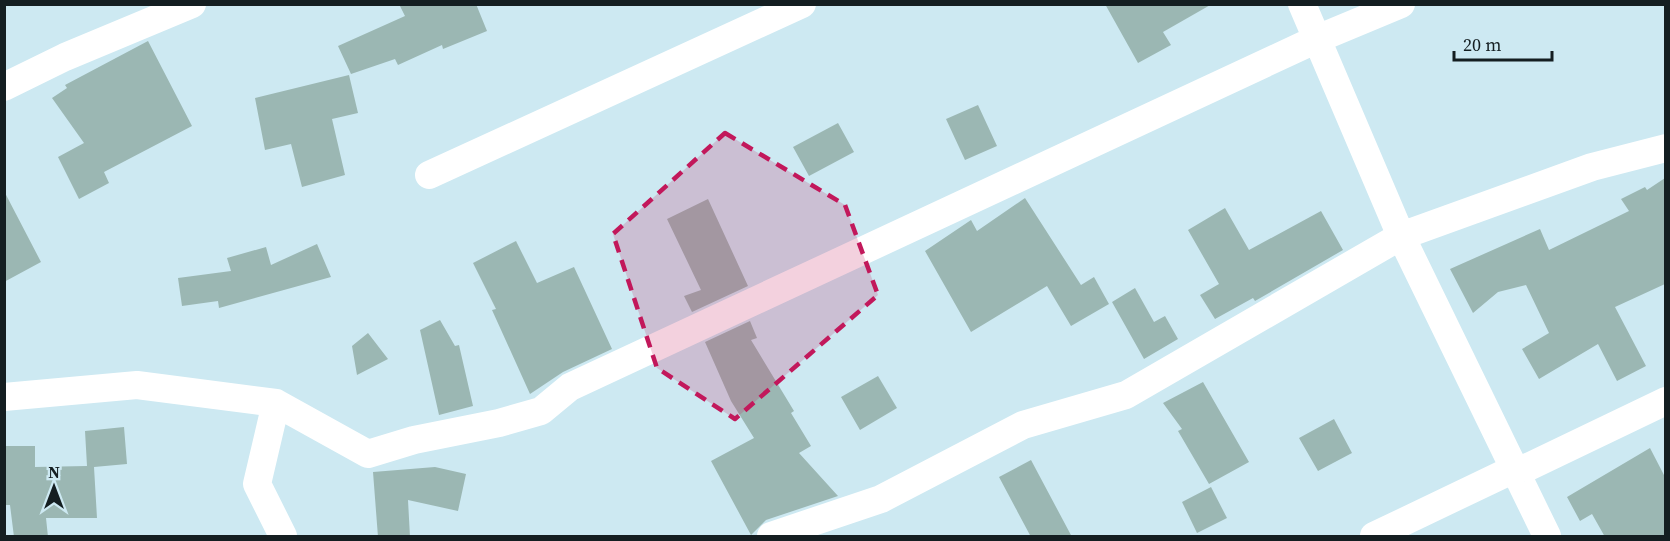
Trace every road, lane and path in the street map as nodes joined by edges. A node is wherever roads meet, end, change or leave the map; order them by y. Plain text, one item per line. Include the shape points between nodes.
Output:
1 (192, 4) edge
2 (802, 4) edge
3 (1302, 4) edge
4 (1401, 4) edge
5 (1317, 39) junction
6 (4, 87) edge
7 (1665, 148) edge
8 (429, 175) dead end
9 (1401, 236) junction
10 (4, 397) edge
11 (1665, 400) edge
12 (276, 403) junction
13 (1514, 469) junction
14 (283, 537) edge
15 (771, 537) edge
16 (1374, 537) edge
17 (1547, 537) edge

1 - 6 street
2 - 8 street
3 - 5 street
4 - 5 street
5 - 9 street
5 - 12 street via 570,387 541,411 368,454
7 - 9 street via 1592,167
9 - 13 street
9 - 15 street via 1125,395 1023,425 881,499
10 - 12 street via 137,385
11 - 13 street via 1528,466
12 - 14 street via 257,484
13 - 16 street
13 - 17 street

